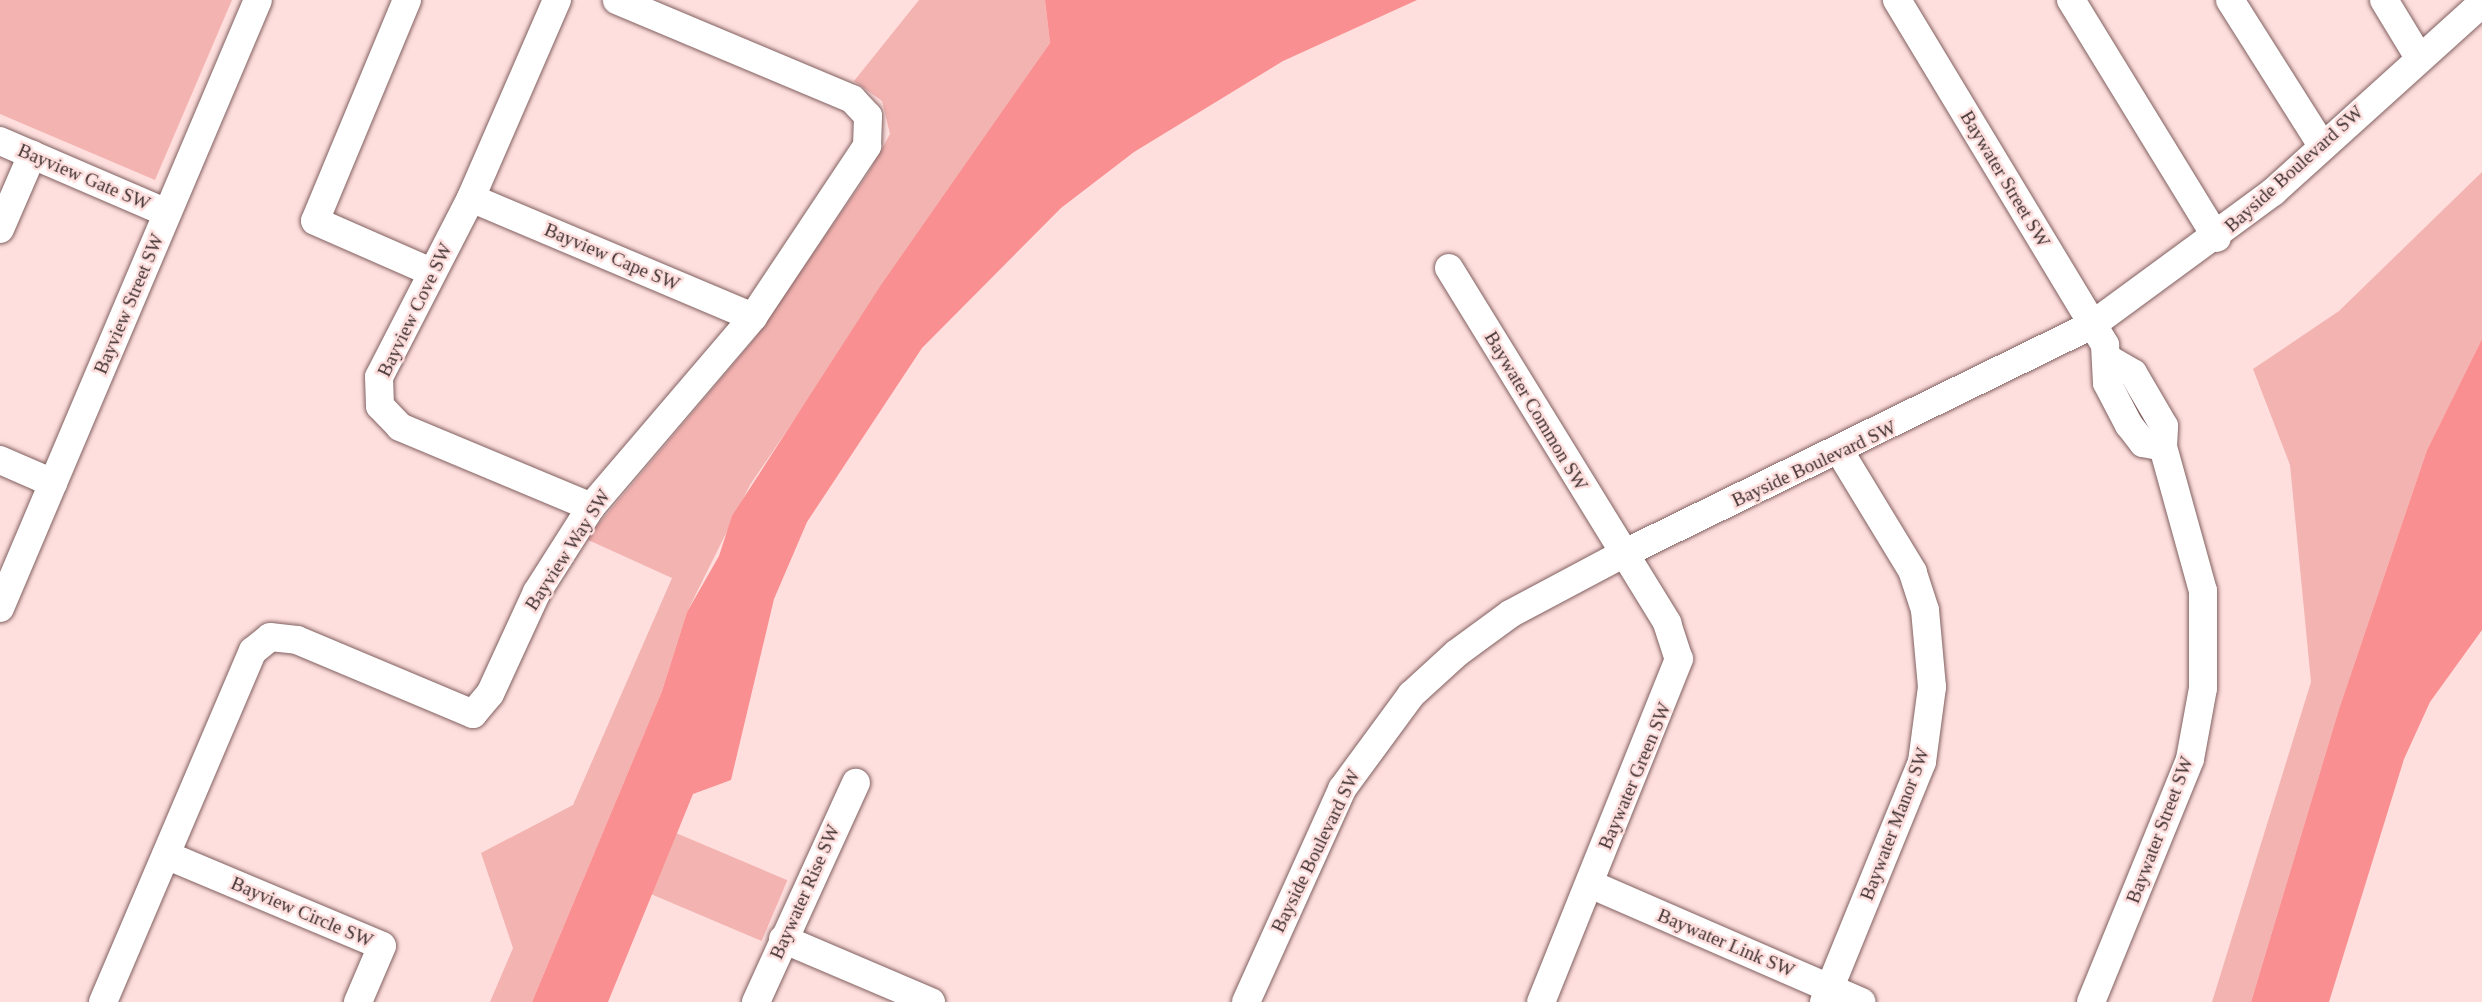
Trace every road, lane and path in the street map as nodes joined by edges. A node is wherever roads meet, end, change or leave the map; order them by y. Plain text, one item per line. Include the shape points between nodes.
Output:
1 (258, 0) edge
2 (407, 0) edge
3 (557, 0) edge
4 (617, 0) edge
5 (1897, 0) edge
6 (2071, 0) edge
7 (2230, 0) edge
8 (2384, 0) edge
9 (2482, 3) edge
10 (2418, 57) junction
11 (0, 141) edge
12 (2321, 144) junction
13 (32, 155) junction
14 (471, 198) junction
15 (167, 213) junction
16 (0, 229) edge
17 (2217, 238) junction
18 (1449, 268) dead end
19 (431, 272) junction
20 (753, 317) junction
21 (2092, 325) junction
22 (1840, 452) junction
23 (0, 460) edge
24 (53, 482) junction
25 (592, 507) junction
26 (1623, 554) junction
27 (0, 608) edge
28 (856, 783) dead end
29 (166, 855) junction
30 (1590, 884) junction
31 (783, 939) junction
32 (1827, 995) edge
33 (103, 1002) edge
34 (358, 1002) edge
35 (756, 1002) edge
36 (931, 1002) edge
37 (1246, 1002) edge
38 (1541, 1002) edge
39 (1862, 1002) edge
40 (2091, 1002) edge

1 - 15 street, Bayview Street SW
2 - 19 street via 314,221
3 - 14 street, Bayview Cove SW
4 - 20 street, Bayview Way SW via 852,99 868,116 867,146
5 - 21 street, Baywater Street SW
6 - 17 street
7 - 12 street
8 - 10 street
9 - 10 street, Bayside Boulevard SW
10 - 12 street, Bayside Boulevard SW
11 - 13 street, Bayview Gate SW
12 - 17 street, Bayside Boulevard SW
13 - 15 street, Bayview Gate SW
13 - 16 street
14 - 19 street, Bayview Cove SW
14 - 20 street, Bayview Cape SW
15 - 24 street, Bayview Street SW
17 - 21 street, Bayside Boulevard SW
18 - 26 street, Baywater Common SW
19 - 25 street, Bayview Cove SW via 380,377 380,406 400,427
20 - 25 street, Bayview Way SW
21 - 22 street, Bayside Boulevard SW
21 - 40 street, Baywater Street SW via 2109,359 2133,373 2157,407 2163,447 2203,591 2203,688 2190,759
22 - 26 street, Bayside Boulevard SW
22 - 32 street, Baywater Manor SW via 1913,572 1925,610 1932,687 1922,762
23 - 24 street
24 - 27 street, Bayview Street SW
25 - 29 street, Bayview Way SW via 537,592 490,694 473,714 297,640 270,637 253,651
26 - 30 street, Baywater Green SW via 1667,623 1679,659
26 - 37 street, Bayside Boulevard SW via 1510,614 1457,653 1403,705 1342,789
28 - 31 street, Baywater Rise SW
29 - 33 street, Bayview Way SW
29 - 34 street, Bayview Circle SW via 382,946
30 - 32 street, Baywater Link SW
30 - 38 street, Baywater Green SW
31 - 35 street, Baywater Rise SW
31 - 36 street
32 - 39 street, Baywater Link SW

